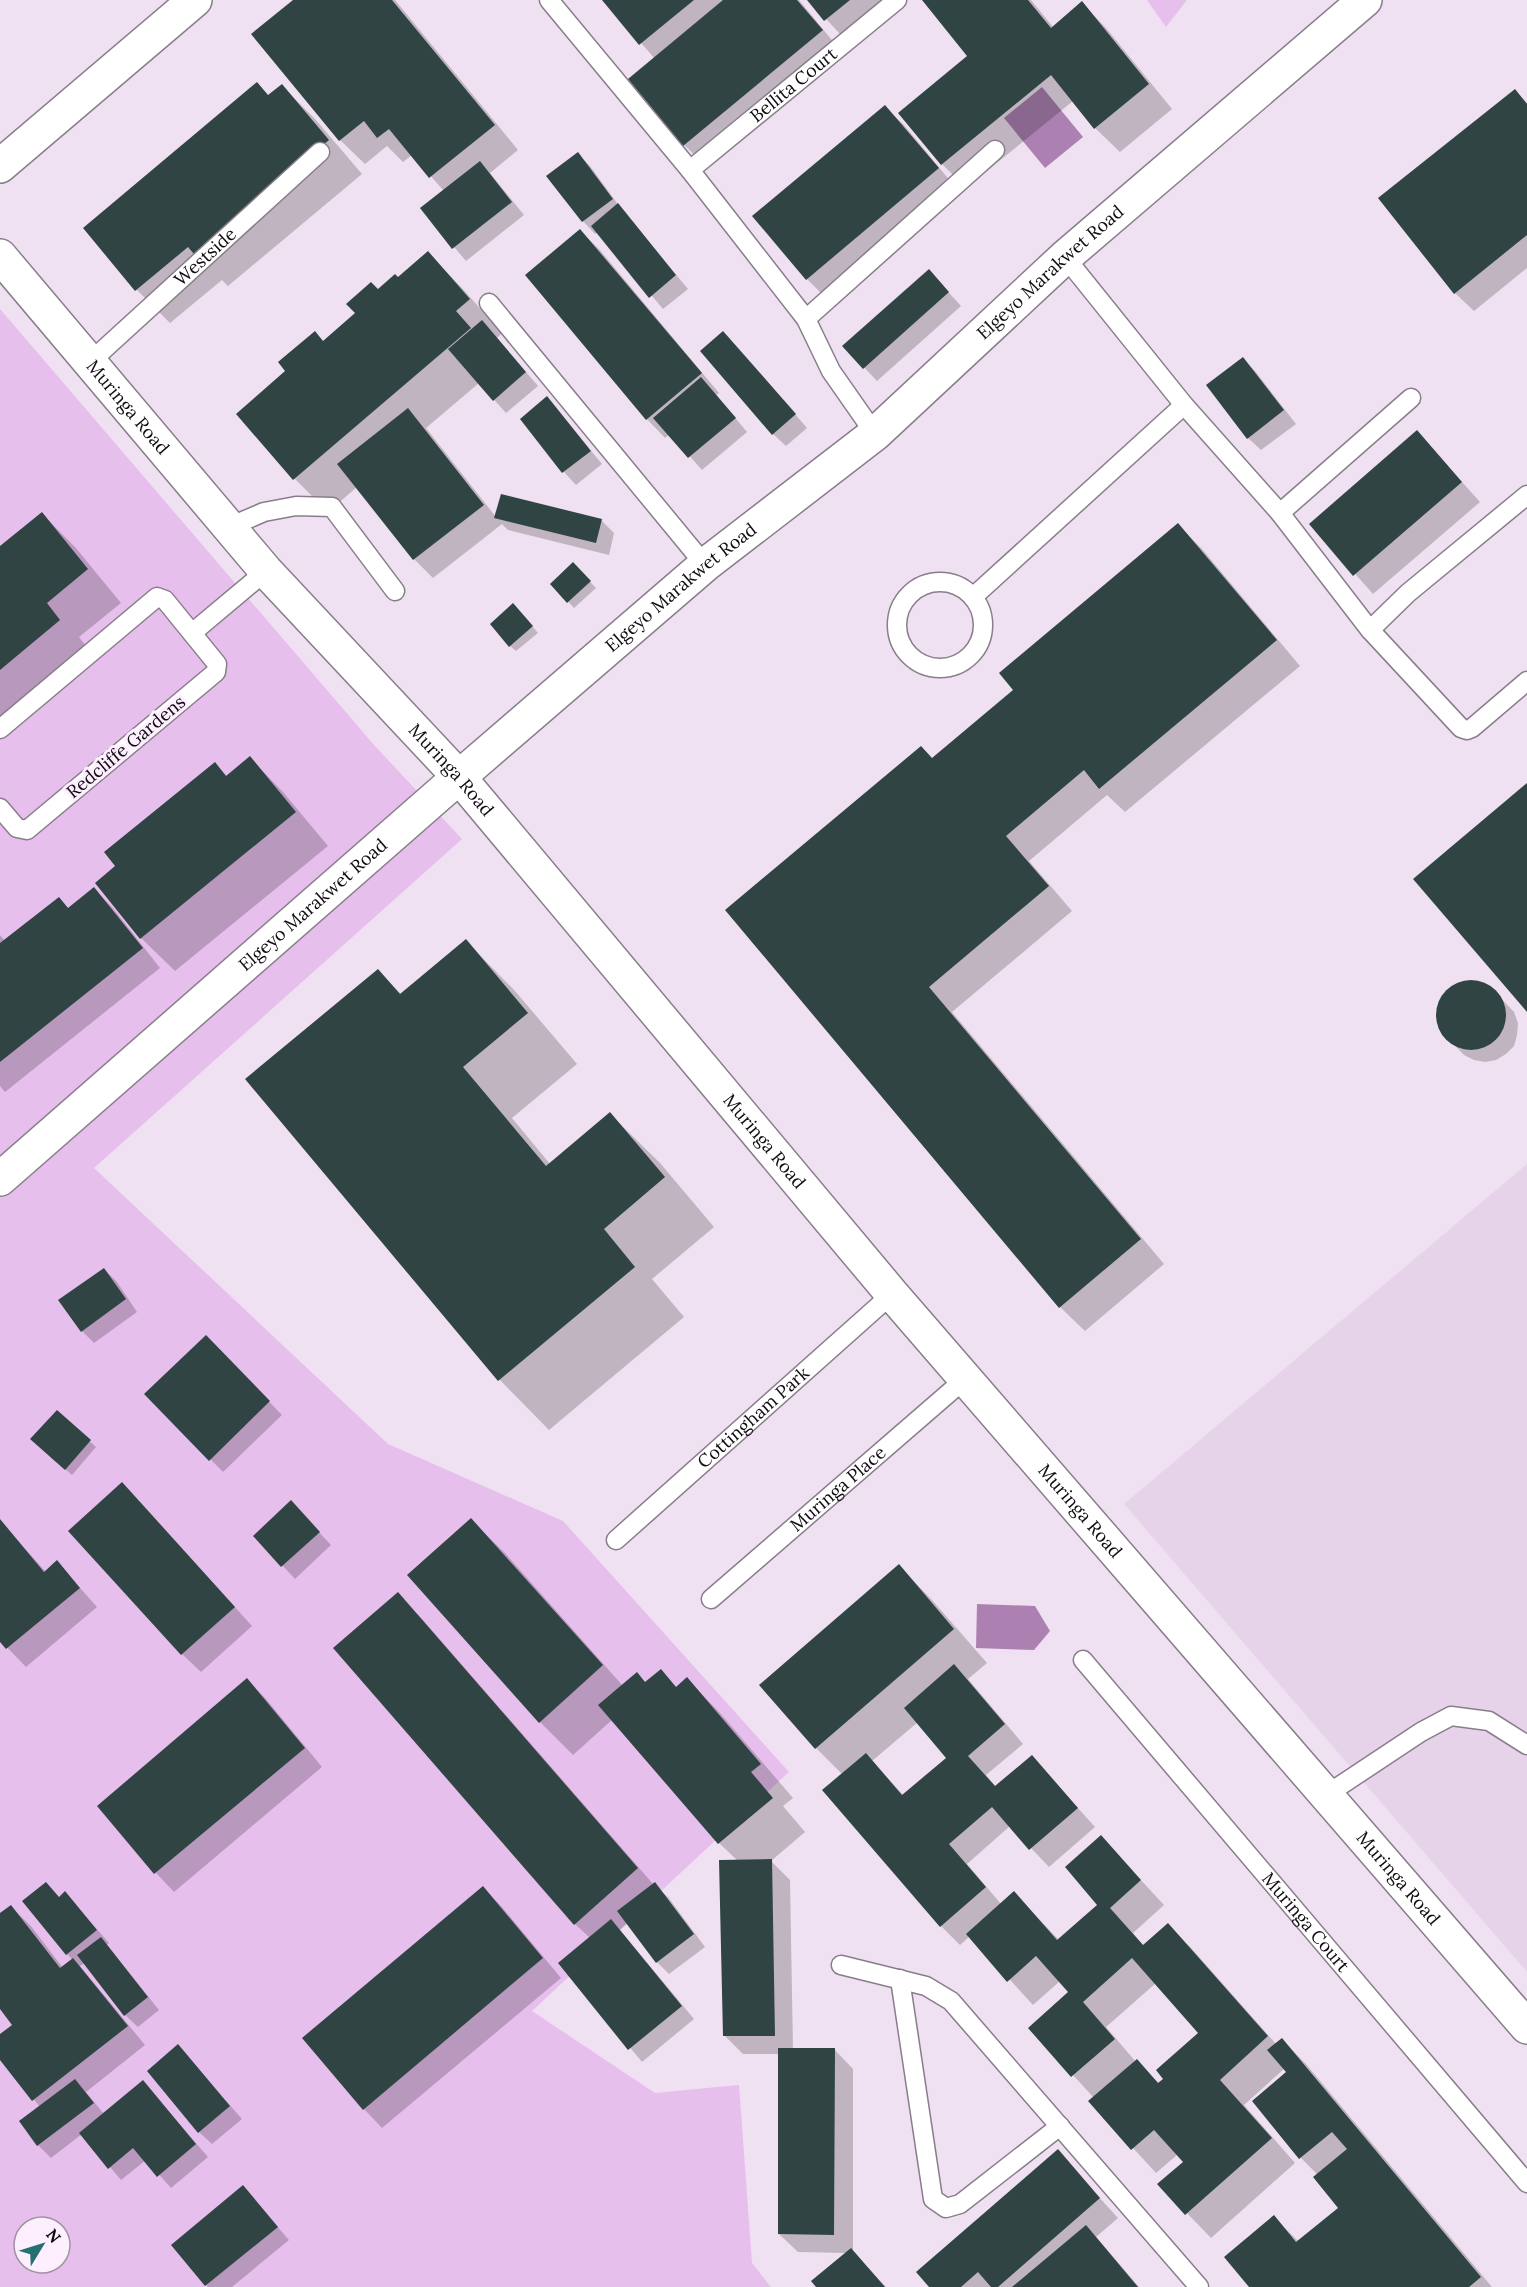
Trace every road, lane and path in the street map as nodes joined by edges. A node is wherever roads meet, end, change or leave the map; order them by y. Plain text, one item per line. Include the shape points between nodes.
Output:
1 (195, 0) edge
2 (549, 0) edge
3 (897, 0) edge
4 (1365, 0) edge
5 (995, 150) dead end
6 (320, 152) dead end
7 (0, 166) edge
8 (690, 170) junction
9 (0, 256) edge
10 (1065, 257) junction
11 (489, 303) dead end
12 (806, 320) junction
13 (90, 362) junction
14 (1411, 398) dead end
15 (1184, 405) junction
16 (875, 434) junction
17 (1527, 495) edge
18 (1280, 513) junction
19 (230, 527) junction
20 (705, 565) junction
21 (266, 571) junction
22 (395, 591) dead end
23 (973, 597) junction
24 (1370, 630) junction
25 (192, 633) junction
26 (1527, 681) edge
27 (0, 729) edge
28 (459, 777) junction
29 (0, 808) edge
30 (0, 1179) edge
31 (892, 1294) junction
32 (965, 1379) junction
33 (616, 1540) dead end
34 (711, 1599) dead end
35 (1083, 1660) dead end
36 (1527, 1745) edge
37 (1326, 1796) junction
38 (841, 1965) dead end
39 (900, 1979) junction
40 (1527, 2027) edge
41 (1060, 2126) junction
42 (1527, 2183) edge
43 (1199, 2287) edge

1 - 7 street
2 - 8 lane
3 - 8 lane, Bellita Court
4 - 10 street, Elgeyo Marakwet Road
5 - 12 lane
6 - 13 lane, Westside
8 - 12 lane
9 - 13 street, Muringa Road
10 - 15 lane
10 - 16 street, Elgeyo Marakwet Road
11 - 20 lane
12 - 16 lane via 831,371
13 - 19 street, Muringa Road
14 - 18 lane
15 - 18 lane
15 - 23 lane
16 - 20 street, Elgeyo Marakwet Road
17 - 24 lane via 1408,593
18 - 24 lane
19 - 21 street, Muringa Road
19 - 22 lane via 264,512 296,506 332,507
20 - 28 street, Elgeyo Marakwet Road
21 - 25 lane
21 - 28 street, Muringa Road
23 - 23 lane via 981,610 981,639 963,662 935,668 909,655 897,631 902,604 911,592 922,585 950,583
24 - 26 lane via 1467,730
25 - 27 lane, Redcliffe Gardens via 165,600 157,597
25 - 29 lane, Redcliffe Gardens via 217,664 216,672 27,830 17,828
28 - 30 street, Elgeyo Marakwet Road
28 - 31 street, Muringa Road
31 - 32 street, Muringa Road
31 - 33 lane, Cottingham Park
32 - 34 lane, Muringa Place
32 - 37 street, Muringa Road
35 - 42 lane, Muringa Court
36 - 37 lane via 1489,1721 1451,1716 1420,1732
37 - 40 street, Muringa Road
38 - 39 lane
39 - 41 lane via 926,1986 951,2001
39 - 41 lane via 933,2199 946,2208 960,2204
41 - 43 lane

